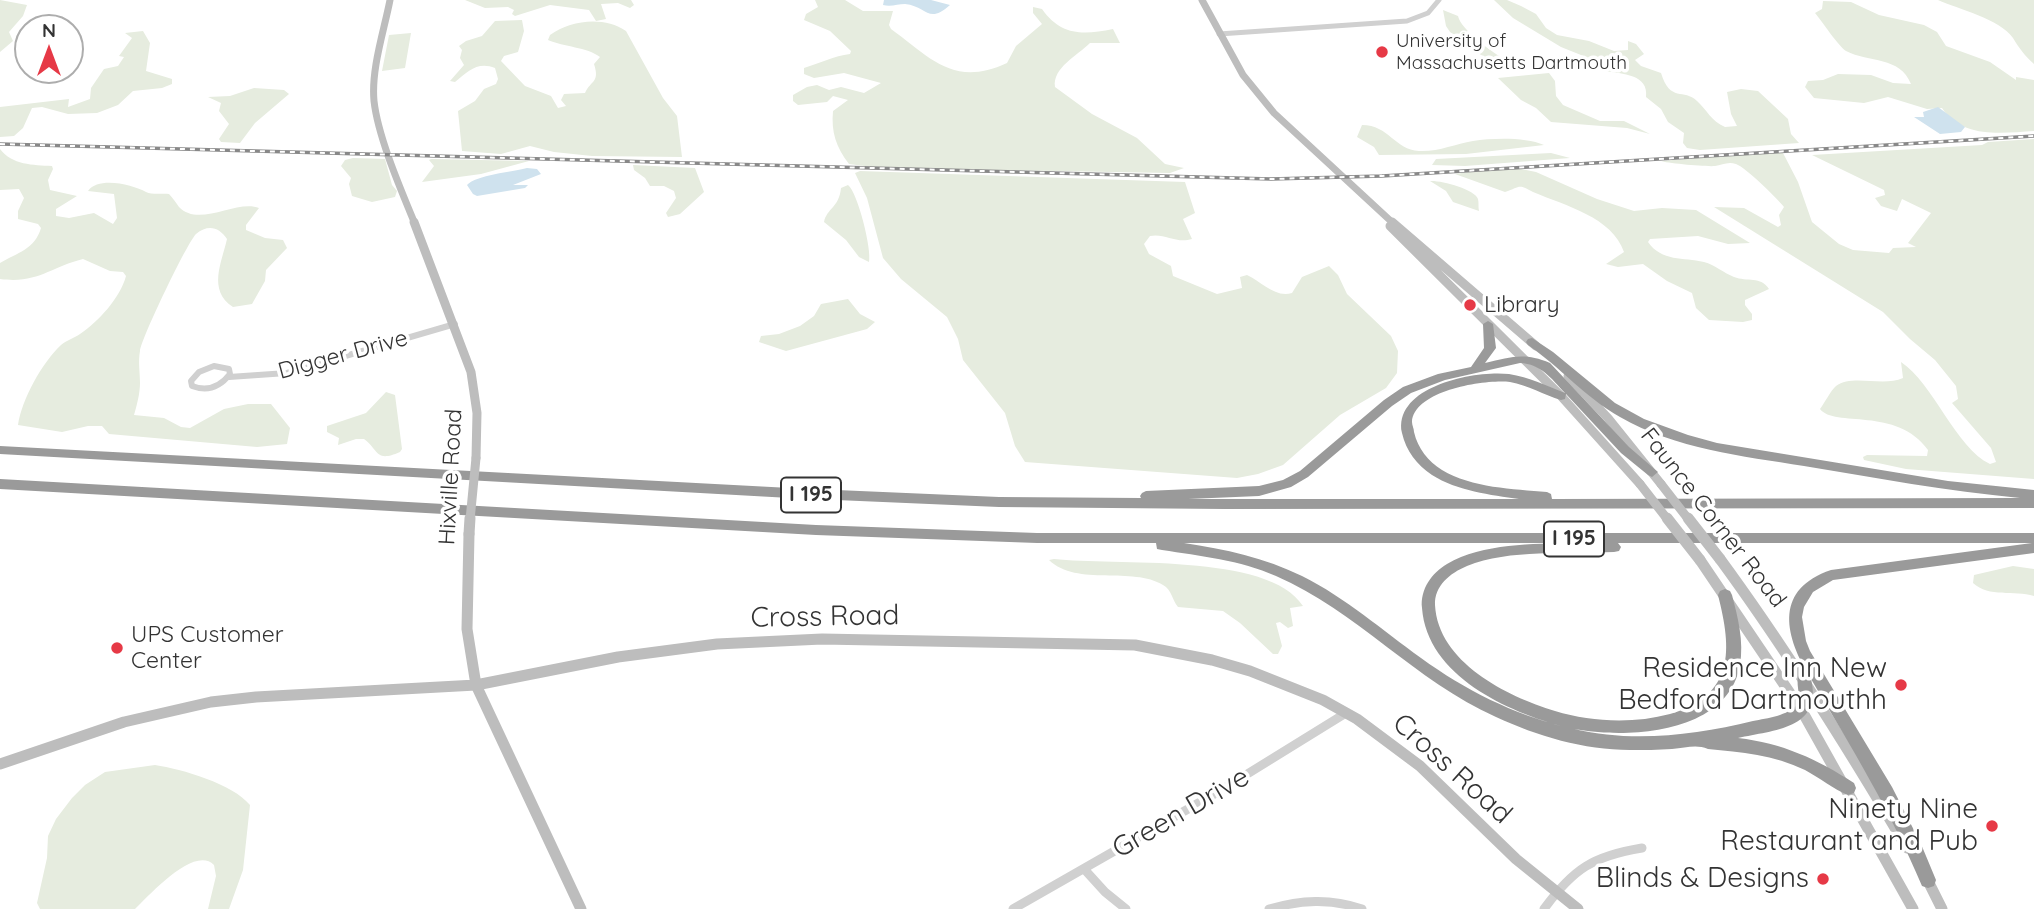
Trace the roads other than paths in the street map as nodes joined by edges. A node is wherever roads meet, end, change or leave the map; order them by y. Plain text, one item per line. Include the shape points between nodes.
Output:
1 (390, 0) edge
2 (1202, 0) edge
3 (1439, 0) edge
4 (1219, 34) junction
5 (1379, 212) junction
6 (1442, 263) junction
7 (1432, 268) junction
8 (455, 324) junction
9 (1488, 324) junction
10 (1532, 342) junction
11 (1524, 359) junction
12 (1474, 369) junction
13 (229, 377) junction
14 (1561, 396) junction
15 (0, 450) edge
16 (1652, 472) junction
17 (0, 484) edge
18 (2034, 495) edge
19 (1044, 503) junction
20 (1624, 503) junction
21 (2034, 503) edge
22 (1114, 538) junction
23 (2034, 538) edge
24 (1669, 539) junction
25 (2034, 548) edge
26 (1725, 595) junction
27 (1804, 679) junction
28 (476, 685) junction
29 (1802, 711) junction
30 (1346, 713) junction
31 (1690, 740) junction
32 (0, 764) edge
33 (1847, 788) junction
34 (1642, 848) dead end
35 (1085, 870) junction
36 (1928, 880) junction
37 (1555, 894) junction
38 (581, 909) edge
39 (1013, 909) edge
40 (1126, 909) edge
41 (1269, 909) edge
42 (1362, 909) edge
43 (1544, 909) edge
44 (1578, 909) edge
45 (1913, 909) edge
46 (1942, 909) edge

1 - 8 street, Hixville Road via 375,106 391,162
2 - 4 street, Faunce Corner Road
3 - 4 street via 1428,13 1407,22
4 - 5 street, Faunce Corner Road via 1264,103
5 - 6 street, Faunce Corner Road
5 - 7 street, Faunce Corner Road
6 - 7 street
6 - 10 street, Faunce Corner Road
7 - 9 street, Faunce Corner Road
8 - 13 street, Digger Drive via 287,373
8 - 28 street, Hixville Road, bridge via 475,387 478,423 465,621
9 - 11 street, Faunce Corner Road
9 - 12 highway via 1490,348
10 - 16 street, Faunce Corner Road via 1598,408
10 - 18 highway via 1611,406 1681,438 1948,486
11 - 12 highway
11 - 14 street, Faunce Corner Road
11 - 16 highway via 1546,366 1625,450
12 - 19 highway via 1407,390 1304,474 1278,486 1259,491
13 - 13 street, Digger Drive via 229,369 214,366 195,375 191,384 207,389
14 - 20 highway via 1502,377 1455,385 1433,391 1415,404 1408,415 1408,435 1430,466 1465,485 1496,493
14 - 26 street, Faunce Corner Road, bridge via 1640,484
15 - 19 highway, I 195 via 790,494
16 - 27 street, Faunce Corner Road, bridge
17 - 22 highway, I 195 via 829,531
19 - 20 highway, I 195
20 - 21 highway, I 195
22 - 24 highway, I 195
22 - 31 highway via 1228,555 1282,573 1329,598 1450,684 1541,728 1612,744
23 - 24 highway, I 195
24 - 26 highway via 1467,560 1442,574 1432,588 1428,613 1432,629 1449,656 1468,674 1531,710 1587,725 1644,726 1695,711 1727,680 1734,663 1735,635
25 - 36 highway via 1831,575 1808,588 1796,607 1797,635 1804,654 1889,792
26 - 29 street, Faunce Corner Road
27 - 29 highway via 1808,695
27 - 36 street, Faunce Corner Road
28 - 30 street, Cross Road via 670,649 769,640 1074,643 1135,645 1222,661 1292,686
28 - 32 street, Cross Road via 211,702 124,722
28 - 38 street, Hixville Road
29 - 31 highway via 1749,729
29 - 33 street, Faunce Corner Road
30 - 35 street, Green Drive
30 - 37 street, Cross Road via 1419,765
31 - 33 highway via 1793,755
33 - 45 street, Faunce Corner Road
34 - 37 street via 1594,859
35 - 39 street, Green Drive
35 - 40 street
36 - 46 street, Faunce Corner Road
37 - 43 street
37 - 44 street, Cross Road
41 - 42 street via 1318,900

